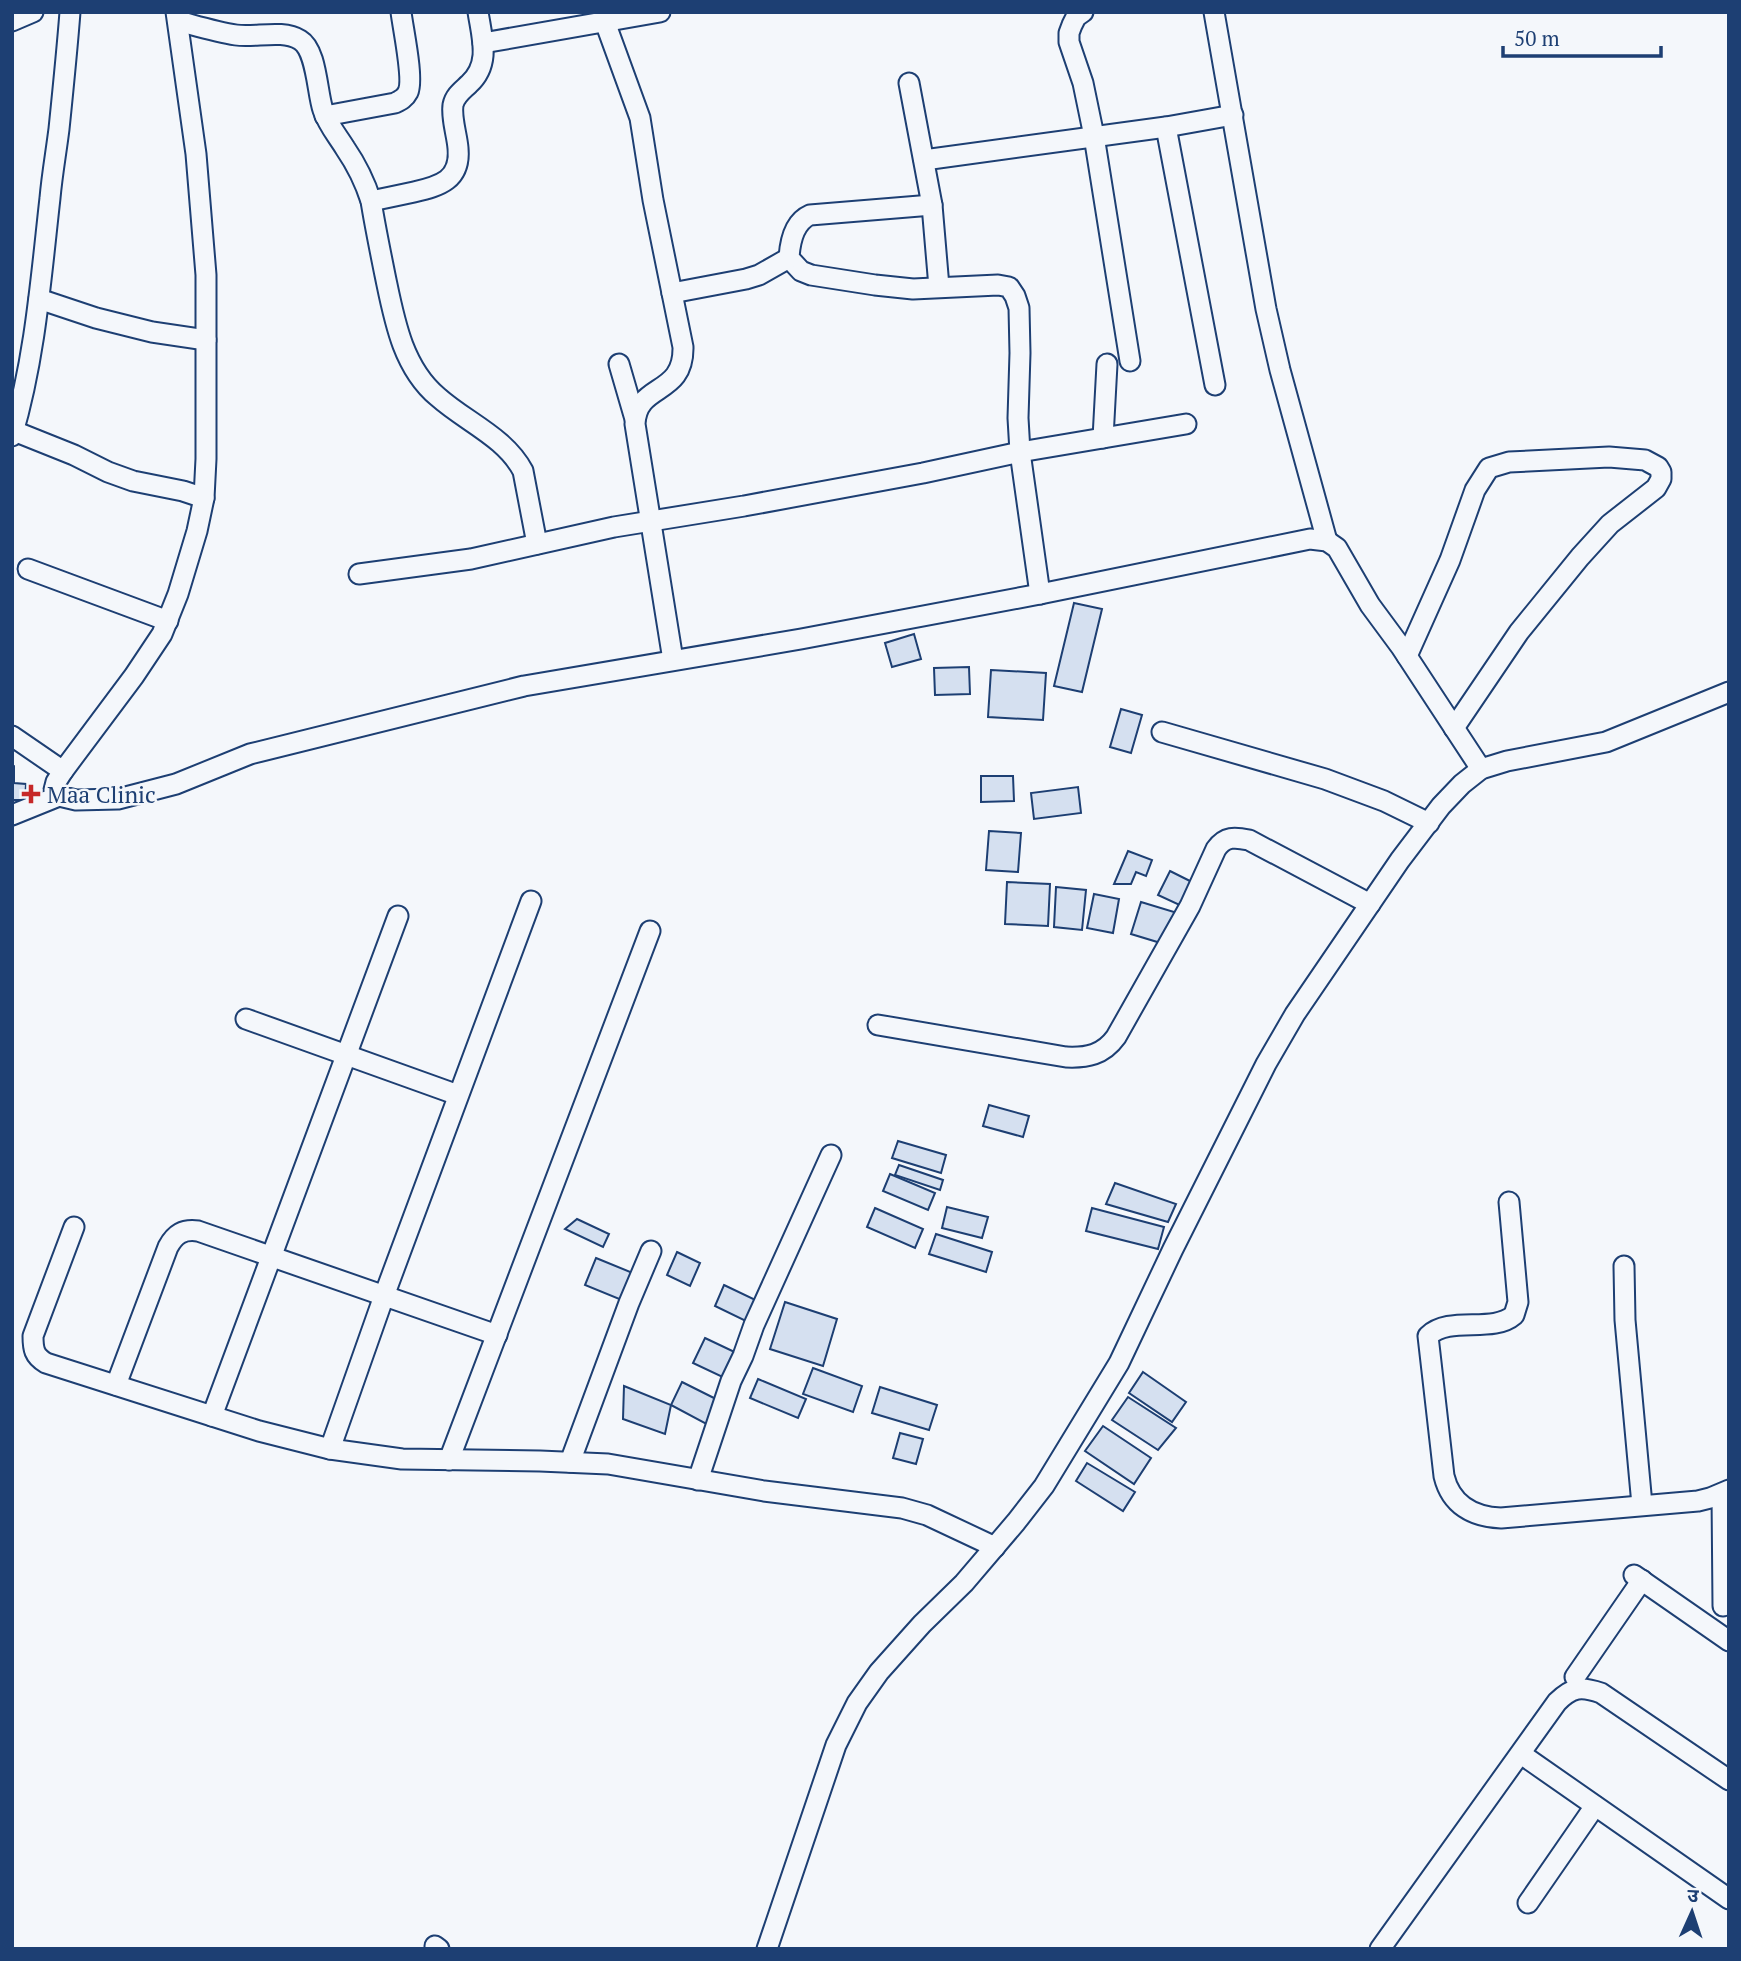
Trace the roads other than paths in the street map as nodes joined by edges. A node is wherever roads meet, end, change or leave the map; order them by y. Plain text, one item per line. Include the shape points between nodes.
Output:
1 (33, 12) edge
2 (70, 12) edge
3 (401, 12) edge
4 (478, 12) edge
5 (660, 12) edge
6 (1083, 12) edge
7 (1214, 12) edge
8 (177, 17) edge
9 (12, 21) edge
10 (605, 23) junction
11 (483, 43) junction
12 (909, 83) dead end
13 (1233, 115) junction
14 (325, 116) junction
15 (1166, 127) junction
16 (1094, 136) junction
17 (924, 160) junction
18 (371, 201) junction
19 (932, 205) junction
20 (789, 258) junction
21 (939, 287) junction
22 (672, 293) junction
23 (39, 299) junction
24 (206, 340) junction
25 (1130, 361) dead end
26 (619, 364) dead end
27 (1107, 364) dead end
28 (1215, 385) dead end
29 (635, 419) junction
30 (1185, 424) dead end
31 (13, 433) edge
32 (1103, 438) junction
33 (1020, 452) junction
34 (204, 498) junction
35 (650, 520) junction
36 (1327, 541) junction
37 (537, 544) junction
38 (28, 569) dead end
39 (359, 575) dead end
40 (1040, 594) junction
41 (168, 621) junction
42 (1408, 656) junction
43 (673, 660) junction
44 (1729, 692) edge
45 (1454, 728) junction
46 (1162, 732) dead end
47 (12, 736) edge
48 (1481, 769) junction
49 (63, 771) junction
50 (59, 796) junction
51 (12, 815) edge
52 (1429, 822) junction
53 (531, 901) dead end
54 (1370, 904) junction
55 (398, 916) dead end
56 (650, 931) dead end
57 (246, 1018) dead end
58 (878, 1026) dead end
59 (346, 1055) junction
60 (458, 1095) junction
61 (831, 1155) dead end
62 (1509, 1202) dead end
63 (74, 1227) dead end
64 (651, 1251) dead end
65 (271, 1256) junction
66 (1624, 1266) dead end
67 (384, 1296) junction
68 (496, 1335) junction
69 (116, 1385) junction
70 (212, 1416) junction
71 (330, 1449) junction
72 (449, 1460) junction
73 (570, 1462) junction
74 (698, 1480) junction
75 (1726, 1492) edge
76 (1642, 1505) junction
77 (995, 1547) junction
78 (1726, 1606) edge
79 (1700, 1621) junction
80 (1729, 1641) edge
81 (1575, 1677) dead end
82 (1521, 1754) junction
83 (1729, 1780) edge
84 (1595, 1806) junction
85 (1729, 1899) edge
86 (1528, 1903) dead end
87 (767, 1949) edge
88 (1380, 1949) edge

1 - 9 street
2 - 23 street
3 - 14 street via 408,93 395,103
4 - 11 street
5 - 10 street
6 - 16 street via 1072,25 1069,42
7 - 13 street
8 - 14 street via 239,35 298,38 311,55
8 - 24 street via 201,204
10 - 11 street
10 - 22 street via 640,118
11 - 18 street via 481,70 453,103 458,161 452,176 436,187
12 - 17 street
13 - 15 street
13 - 36 street via 1266,309
14 - 18 street via 355,164
15 - 16 street
15 - 28 street
16 - 17 street
16 - 25 street
17 - 19 street
18 - 37 street via 393,313 409,359 436,396 517,461
19 - 20 street via 810,215 793,234
19 - 21 street
20 - 21 street via 811,275 914,289
20 - 22 street via 746,279
21 - 33 street via 1004,285 1015,296 1019,308
22 - 29 street via 684,360 673,380 640,403
23 - 24 street via 152,332
23 - 31 street
24 - 34 street
26 - 29 street
27 - 32 street
29 - 35 street
30 - 32 street
31 - 34 street via 133,481
32 - 33 street
33 - 35 street
33 - 40 street
34 - 41 street
35 - 37 street
35 - 43 street
36 - 40 street via 1310,539
36 - 42 street via 1337,548 1370,605
37 - 39 street
38 - 41 street
40 - 43 street
41 - 49 street via 134,677
42 - 45 street
42 - 45 street via 1451,560 1475,490 1489,468 1509,462 1609,457 1645,460 1658,467 1661,479 1656,488 1610,524 1580,557 1519,632
43 - 50 street via 524,687 273,748 176,784 118,799
44 - 48 street via 1606,742
45 - 48 street
46 - 52 street via 1325,779
47 - 49 street
48 - 52 street
49 - 50 street via 54,790
50 - 51 street
52 - 54 street
53 - 60 street
54 - 58 street via 1248,840 1227,838 1216,849 1116,1037 1103,1051 1066,1057
54 - 77 street via 1266,1064 1119,1363 1044,1486
55 - 59 street
56 - 68 street
57 - 59 street
59 - 60 street
59 - 65 street
60 - 67 street
61 - 74 street via 731,1381
62 - 76 street via 1518,1302 1514,1315 1503,1322 1438,1329 1428,1336 1446,1485 1454,1500 1487,1518
63 - 69 street via 33,1336 34,1353 46,1363
64 - 73 street
65 - 67 street
65 - 69 street via 198,1231 178,1234 168,1247
65 - 70 street
66 - 76 street
67 - 68 street
67 - 71 street
68 - 72 street
69 - 70 street
70 - 71 street
71 - 72 street
72 - 73 street
73 - 74 street
74 - 77 street via 902,1508
75 - 76 street via 1698,1501
75 - 78 street
77 - 87 street via 879,1672 858,1703 836,1745
78 - 79 street
79 - 80 street
79 - 81 street via 1638,1577
82 - 83 street via 1566,1693 1590,1689
82 - 84 street
82 - 88 street
84 - 85 street
84 - 86 street

